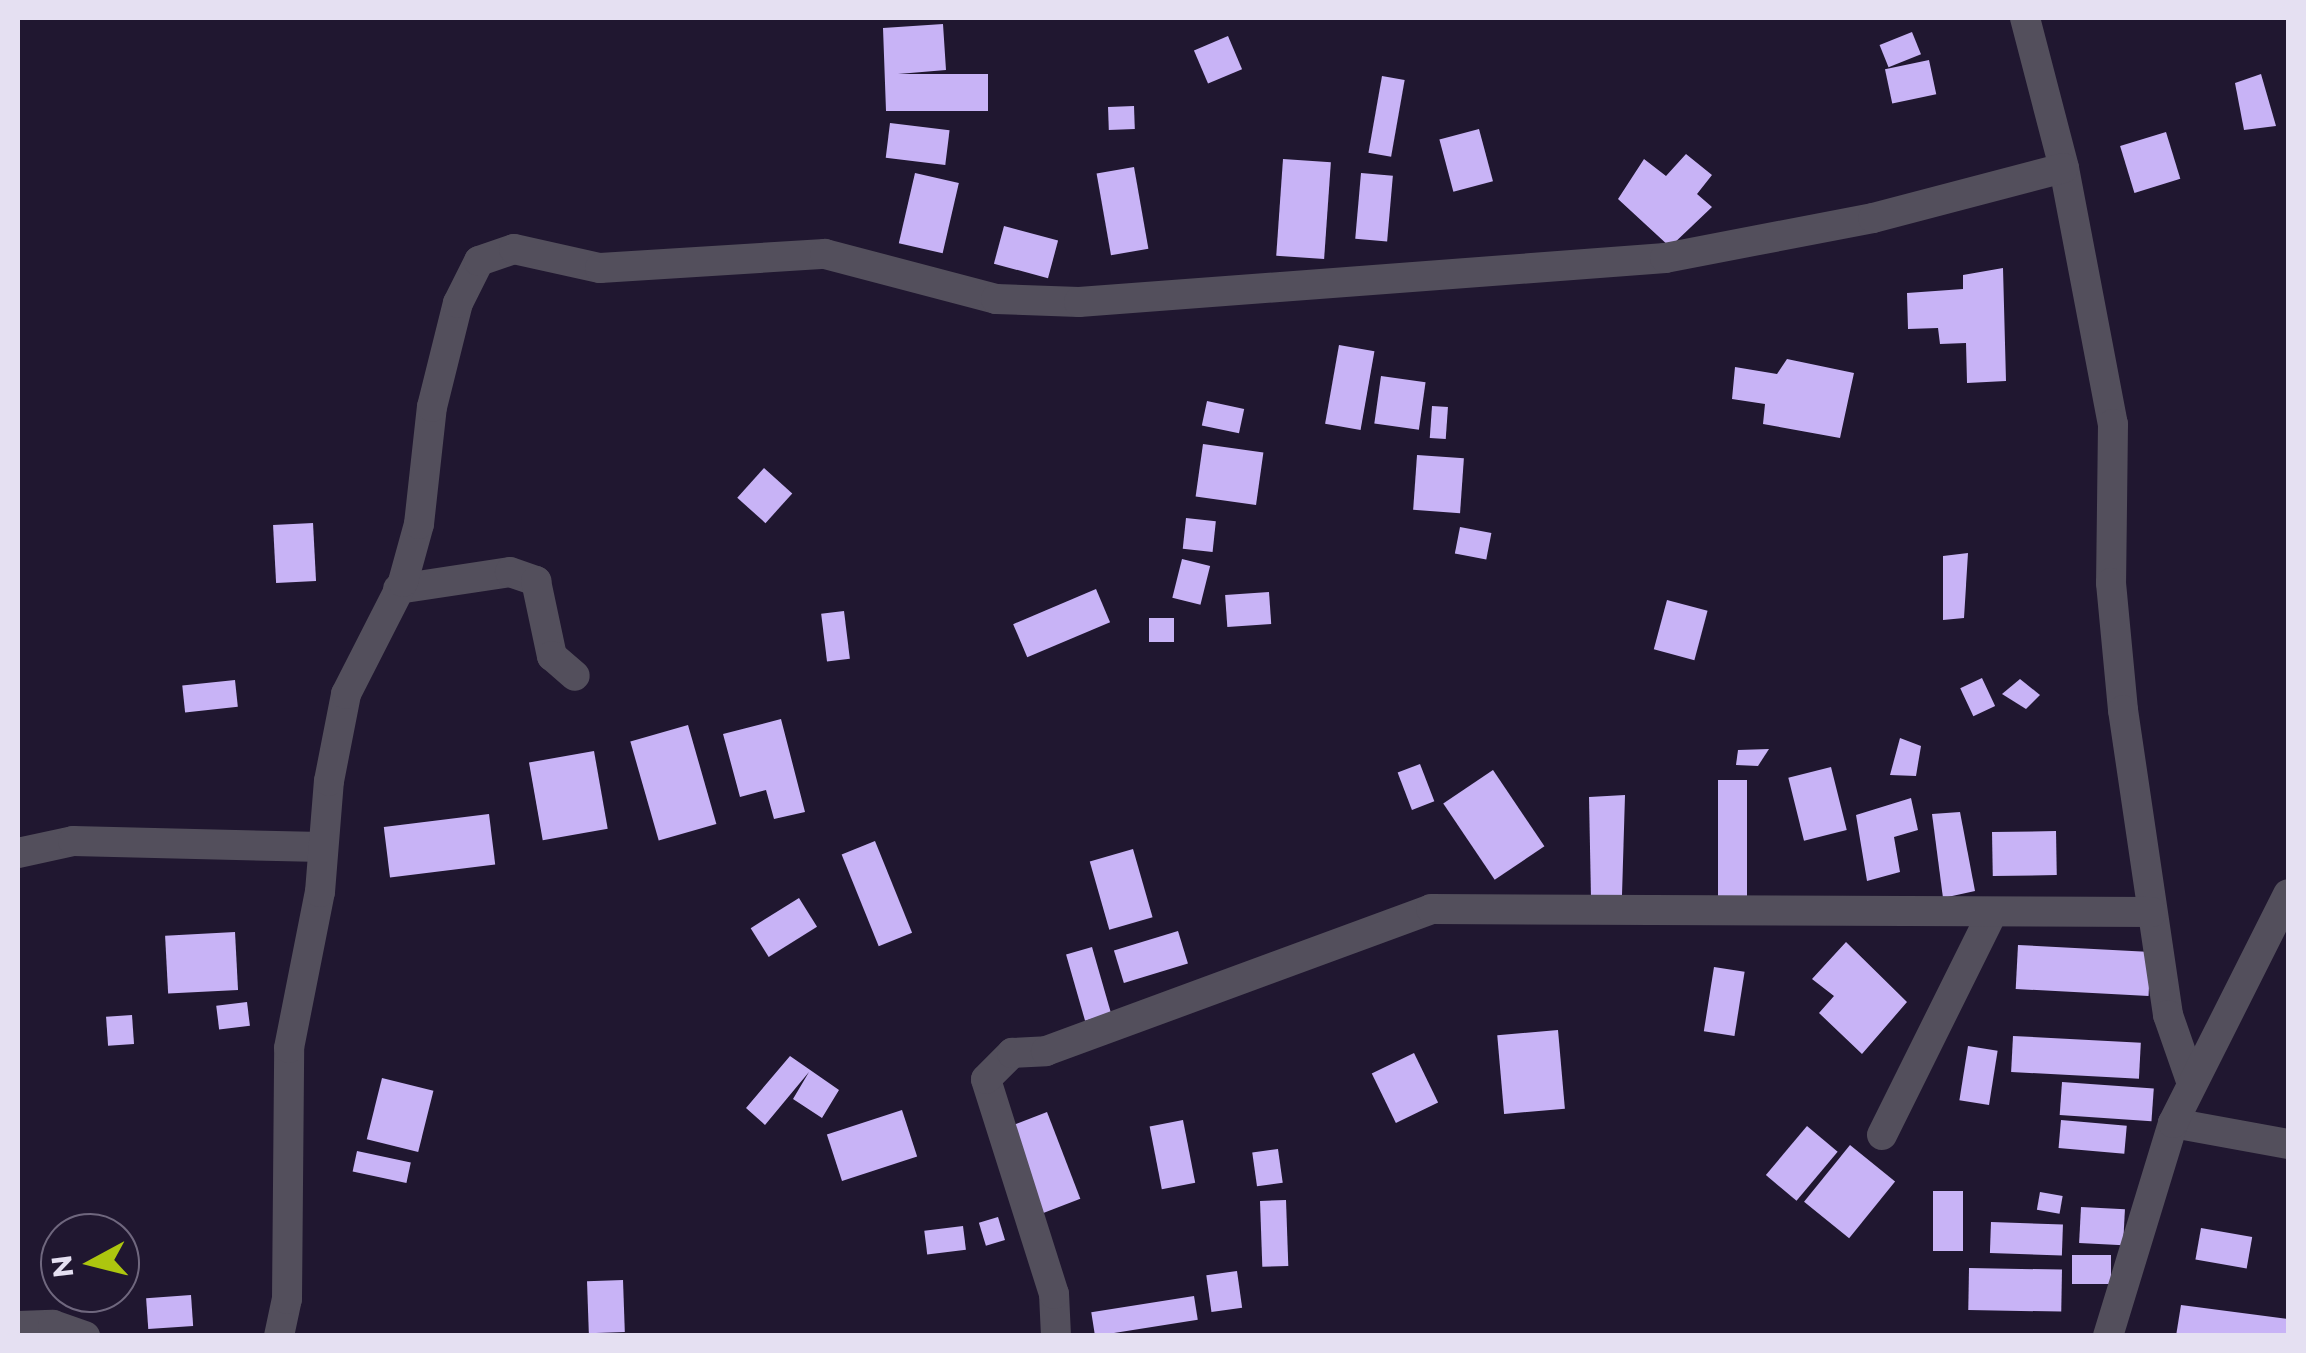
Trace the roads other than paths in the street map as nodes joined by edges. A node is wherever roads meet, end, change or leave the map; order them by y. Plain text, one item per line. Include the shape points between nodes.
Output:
1 (2024, 18) edge
2 (2064, 168) junction
3 (398, 589) junction
4 (575, 676) dead end
5 (322, 847) junction
6 (18, 853) edge
7 (2288, 894) edge
8 (2152, 912) junction
9 (1992, 913) junction
10 (2192, 1084) junction
11 (2173, 1122) junction
12 (1882, 1135) dead end
13 (2288, 1144) edge
14 (18, 1326) edge
15 (85, 1336) edge
16 (279, 1336) edge
17 (1056, 1336) edge
18 (2108, 1336) edge

1 - 2 street
2 - 3 street via 1873,218 1666,258 1080,302 996,299 826,254 600,268 537,251 495,252 479,260 458,303 432,407 419,524
2 - 8 street via 2113,424 2111,583
3 - 4 street via 510,572 536,581 552,656
3 - 5 street via 346,694
5 - 6 street via 73,841
5 - 16 street via 306,982 289,1048 287,1299
7 - 10 street
8 - 9 street
8 - 10 street via 2168,1015
9 - 12 street
9 - 17 street via 1882,906 1431,909 1046,1051 1012,1052 986,1079 1054,1294
10 - 11 street
11 - 13 street via 2227,1139
11 - 18 street
14 - 15 street via 53,1325

